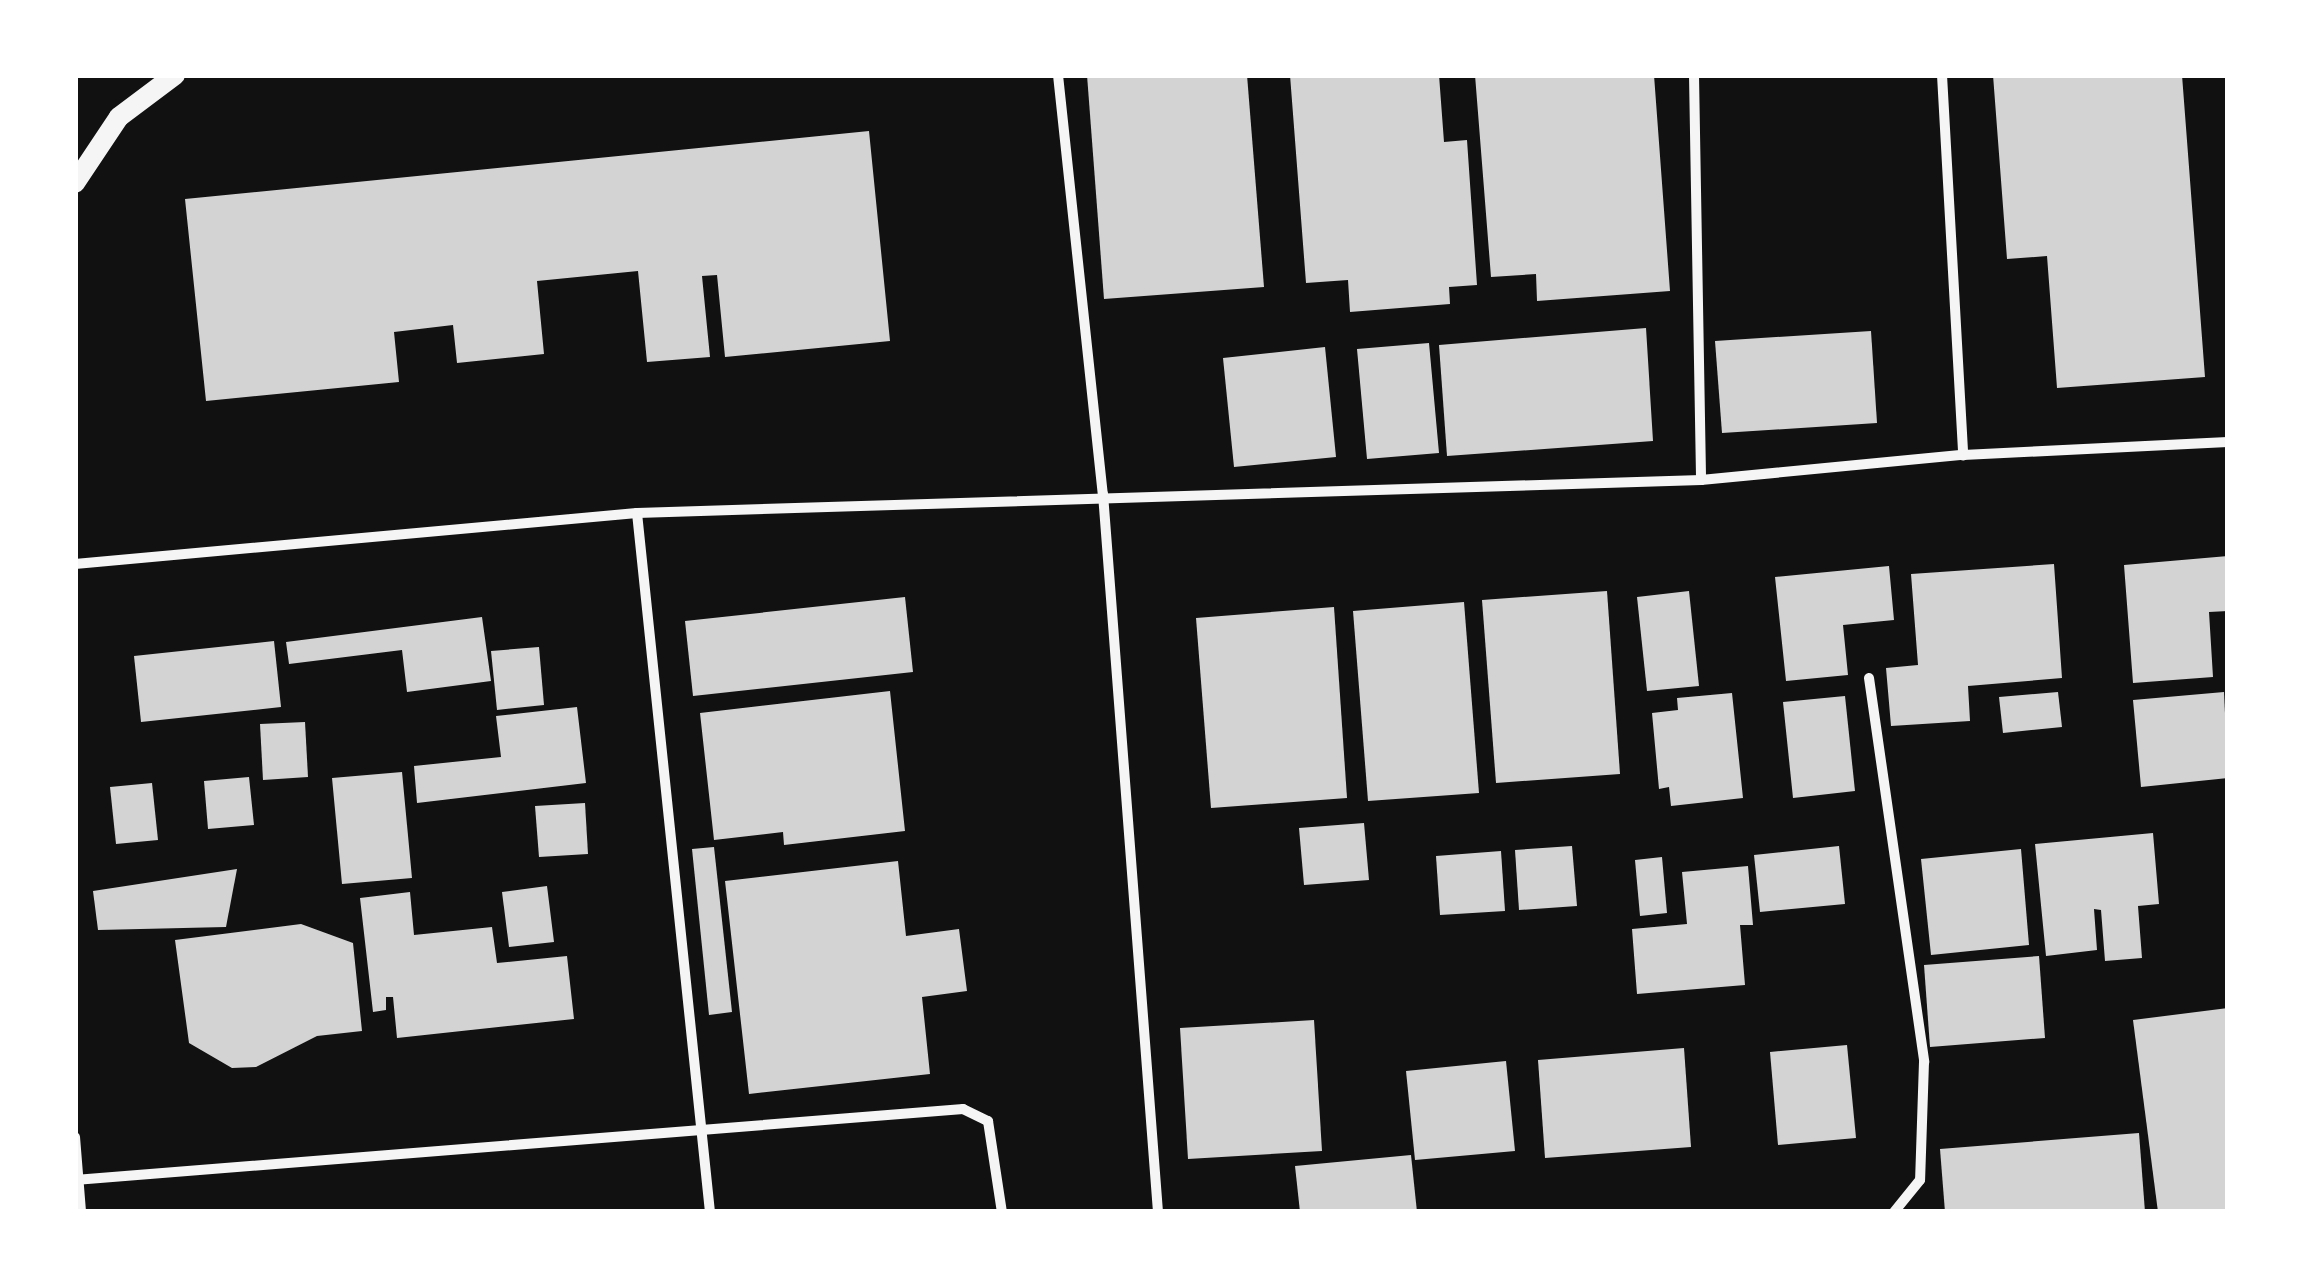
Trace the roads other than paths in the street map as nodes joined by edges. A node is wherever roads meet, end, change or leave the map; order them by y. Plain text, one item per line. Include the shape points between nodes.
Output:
1 (175, 75) edge
2 (1058, 75) edge
3 (1694, 75) edge
4 (1942, 75) edge
5 (75, 183) edge
6 (2228, 442) edge
7 (1963, 456) junction
8 (1701, 480) junction
9 (1103, 494) junction
10 (638, 513) junction
11 (75, 564) edge
12 (1869, 678) dead end
13 (701, 1126) junction
14 (75, 1137) edge
15 (77, 1180) edge
16 (82, 1212) edge
17 (710, 1212) edge
18 (1002, 1212) edge
19 (1158, 1212) edge
20 (1894, 1212) edge

1 - 5 main road via 119,117
2 - 9 street
3 - 8 street
4 - 7 street
6 - 7 street
7 - 8 street
8 - 9 street
9 - 10 street
9 - 19 street
10 - 11 street
10 - 13 street
12 - 20 street via 1924,1062 1920,1180
13 - 15 street
13 - 17 street
13 - 18 street via 962,1109 988,1120
14 - 15 street
15 - 16 street

